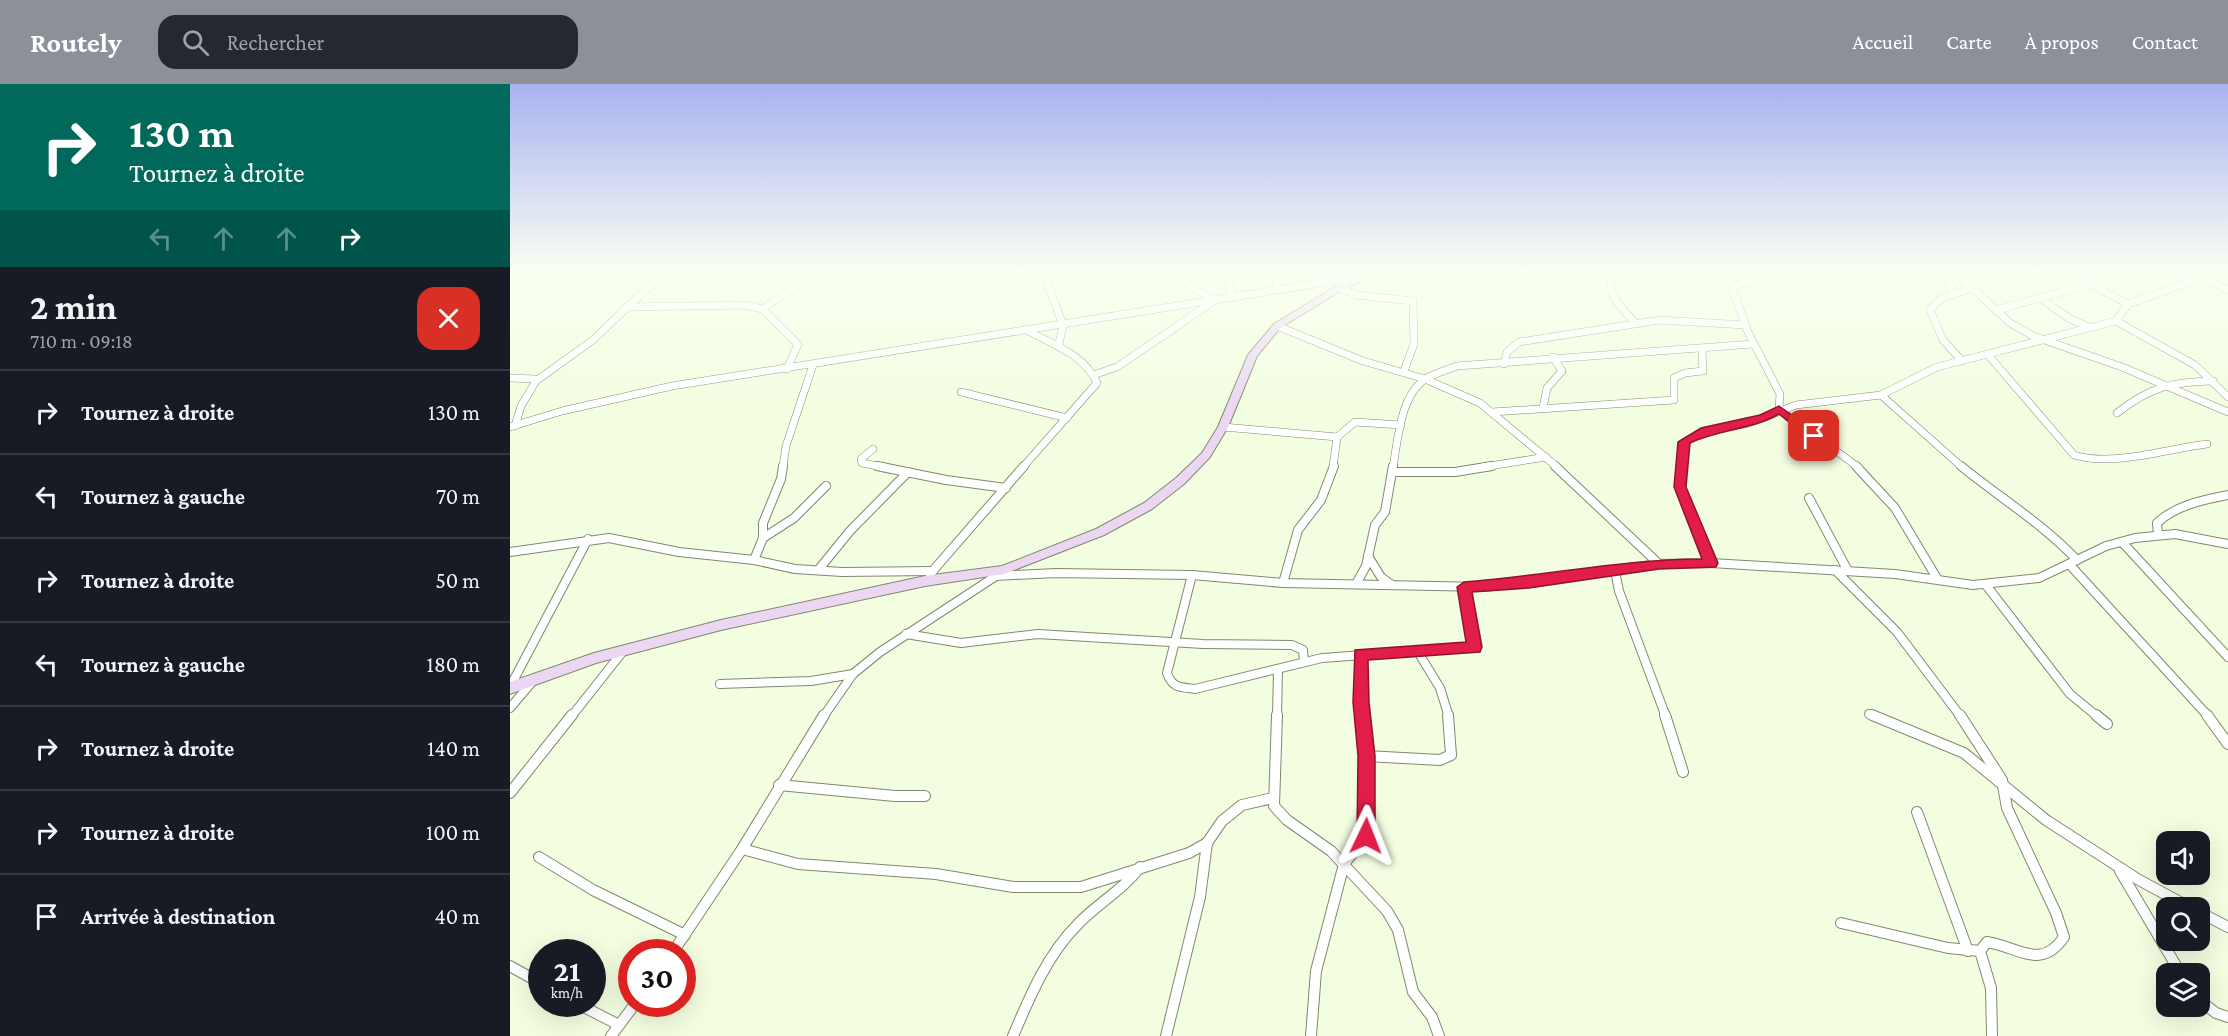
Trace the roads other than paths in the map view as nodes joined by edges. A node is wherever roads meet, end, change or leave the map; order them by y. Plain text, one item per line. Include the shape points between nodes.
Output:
1 (617, 316) edge
2 (770, 316) edge
3 (1060, 316) edge
4 (1117, 316) edge
5 (1192, 316) edge
6 (1293, 316) edge
7 (1413, 316) edge
8 (1630, 316) edge
9 (1742, 316) edge
10 (1932, 316) edge
11 (2004, 316) edge
12 (2066, 316) edge
13 (2119, 316) edge
14 (2116, 321) junction
15 (1635, 322) junction
16 (1063, 325) junction
17 (1745, 325) junction
18 (1277, 326) junction
19 (2089, 327) junction
20 (1027, 330) junction
21 (2046, 341) junction
22 (1059, 344) junction
23 (1753, 344) junction
24 (1702, 350) junction
25 (1988, 355) junction
26 (1553, 357) junction
27 (1962, 361) junction
28 (1504, 364) junction
29 (813, 365) junction
30 (788, 369) junction
31 (1404, 371) junction
32 (1093, 375) junction
33 (510, 378) edge
34 (535, 379) junction
35 (1425, 379) junction
36 (2213, 381) junction
37 (2160, 385) junction
38 (961, 392) dead end
39 (1881, 395) junction
40 (2228, 397) edge
41 (1543, 408) junction
42 (1779, 409) junction
43 (1491, 412) junction
44 (2228, 412) edge
45 (2117, 413) dead end
46 (1067, 418) junction
47 (1401, 425) junction
48 (512, 427) edge
49 (1223, 427) junction
50 (1337, 437) junction
51 (2207, 444) dead end
52 (873, 448) dead end
53 (1546, 457) junction
54 (908, 471) junction
55 (1393, 472) junction
56 (826, 486) dead end
57 (1006, 488) junction
58 (2228, 495) edge
59 (1809, 498) dead end
60 (2158, 535) junction
61 (764, 538) junction
62 (588, 539) junction
63 (2122, 542) junction
64 (2228, 544) edge
65 (510, 552) edge
66 (1368, 556) junction
67 (754, 560) junction
68 (2073, 562) junction
69 (1711, 563) junction
70 (1659, 564) junction
71 (819, 569) junction
72 (1835, 570) junction
73 (933, 571) junction
74 (1615, 571) junction
75 (1848, 571) junction
76 (1000, 573) junction
77 (1192, 575) junction
78 (1938, 580) junction
79 (924, 581) junction
80 (1283, 583) junction
81 (1356, 584) junction
82 (1392, 585) junction
83 (1986, 585) junction
84 (1464, 587) junction
85 (906, 634) junction
86 (1174, 641) junction
87 (625, 649) junction
88 (1418, 651) junction
89 (1360, 654) junction
90 (2228, 657) edge
91 (1304, 662) junction
92 (1278, 669) junction
93 (853, 674) junction
94 (535, 678) junction
95 (720, 684) dead end
96 (510, 688) edge
97 (510, 708) edge
98 (1869, 714) dead end
99 (2107, 724) dead end
100 (2228, 744) edge
101 (1366, 756) junction
102 (1683, 772) dead end
103 (779, 785) junction
104 (2006, 789) junction
105 (510, 793) edge
106 (925, 796) dead end
107 (1273, 798) junction
108 (1917, 812) dead end
109 (1207, 843) junction
110 (742, 849) junction
111 (539, 857) dead end
112 (1344, 864) junction
113 (1140, 867) junction
114 (2117, 867) junction
115 (2171, 897) edge
116 (2210, 918) edge
117 (1841, 923) dead end
118 (2228, 927) edge
119 (685, 935) junction
120 (682, 939) edge
121 (1974, 951) junction
122 (2174, 963) edge
123 (510, 966) edge
124 (528, 976) edge
125 (2210, 1009) edge
126 (603, 1017) edge
127 (625, 1017) edge
128 (2228, 1017) edge
129 (619, 1025) junction
130 (611, 1036) edge
131 (1013, 1036) edge
132 (1166, 1036) edge
133 (1311, 1036) edge
134 (1439, 1036) edge
135 (1992, 1036) edge

1 - 34 street via 593,340
2 - 30 street via 798,344
3 - 16 street
4 - 16 street
5 - 32 street via 1118,367
6 - 18 street
7 - 31 street via 1414,344
8 - 15 street
9 - 17 street
10 - 27 street via 1943,340
11 - 21 street via 2019,329
12 - 19 street
13 - 14 street
14 - 19 street
14 - 36 street via 2195,365
15 - 17 street via 1685,320
15 - 28 street via 1519,342 1507,352
16 - 20 street
16 - 22 street
17 - 23 street
18 - 31 street via 1363,361
18 - 49 street via 1253,355
19 - 21 street
20 - 22 street
20 - 29 street
21 - 25 street
21 - 37 street via 2122,367
22 - 32 street
23 - 24 street
23 - 42 street via 1780,394
24 - 26 street
24 - 41 street via 1704,368 1674,378 1674,400
25 - 27 street
25 - 51 street via 2074,455 2121,460 2156,450
26 - 28 street
26 - 41 street via 1562,371 1547,388
27 - 39 street via 1915,376
28 - 35 street via 1457,366
29 - 30 street
29 - 61 street via 786,446 777,491 763,523
30 - 48 street via 619,396
31 - 35 street
32 - 46 street via 1094,388
33 - 34 street
34 - 48 street via 526,390
35 - 43 street via 1480,403
35 - 47 street via 1410,396
36 - 37 street
36 - 40 street
37 - 44 street
37 - 45 street via 2136,397
38 - 46 street
39 - 42 street
39 - 68 street via 1997,496 2052,534
41 - 43 street
42 - 69 street via 1764,418 1705,431 1684,442 1680,487
42 - 78 street via 1879,487 1901,516
43 - 53 street
46 - 57 street
47 - 50 street via 1355,422
47 - 55 street
49 - 50 street
49 - 76 street via 1206,455 1148,506 1100,532
50 - 80 street via 1326,488 1298,531
52 - 54 street via 861,459 862,463
53 - 55 street via 1455,472
53 - 70 street
54 - 57 street
54 - 71 street via 840,538
55 - 66 street via 1385,512 1376,525
56 - 61 street via 794,518
57 - 73 street
58 - 60 street via 2162,516 2157,524
59 - 75 street
60 - 63 street
60 - 64 street via 2194,536
61 - 67 street
62 - 65 street
62 - 67 street via 625,539 679,552
62 - 96 street
63 - 68 street
63 - 90 street
66 - 81 street
66 - 82 street
67 - 71 street
68 - 83 street via 2025,581
68 - 100 street via 2210,718
69 - 70 street
69 - 72 street
70 - 74 street
71 - 73 street
72 - 75 street
72 - 104 street via 1939,684
73 - 79 street
74 - 84 street
74 - 102 street
75 - 78 street
76 - 77 street
76 - 79 street
76 - 85 street
77 - 80 street
77 - 86 street
78 - 83 street
79 - 87 street via 830,599
80 - 81 street
81 - 82 street
82 - 84 street
83 - 99 street via 2070,694
84 - 88 street via 1474,647
85 - 86 street via 961,643 1038,634
85 - 93 street
86 - 91 street via 1292,645 1303,650
86 - 92 street via 1167,673 1176,687 1216,686
87 - 94 street
87 - 105 street
88 - 89 street
88 - 101 street via 1444,692 1451,755 1440,760
89 - 91 street
89 - 101 street
91 - 92 street
92 - 107 street
93 - 95 street via 811,681
93 - 103 street
94 - 96 street
94 - 97 street
98 - 104 street via 1964,753
101 - 112 street via 1366,836
103 - 106 street
103 - 110 street
104 - 114 street
104 - 121 street via 2007,808 2064,937 2060,947 2028,956 1995,942 1987,942
107 - 109 street via 1242,805 1222,821
107 - 112 street via 1277,812
108 - 121 street
109 - 113 street via 1189,853
109 - 132 street via 1200,897
110 - 113 street via 798,864 936,874 1013,887 1081,886
110 - 119 street
111 - 119 street via 592,890
112 - 133 street via 1316,971
112 - 134 street via 1372,893 1398,930 1413,992 1432,1017
113 - 131 street via 1122,891 1072,930 1049,960
114 - 115 street
114 - 122 street
116 - 118 street
117 - 121 street
119 - 120 street
121 - 135 street via 1988,969
123 - 124 street
125 - 128 street
126 - 129 street
127 - 129 street
129 - 130 street

